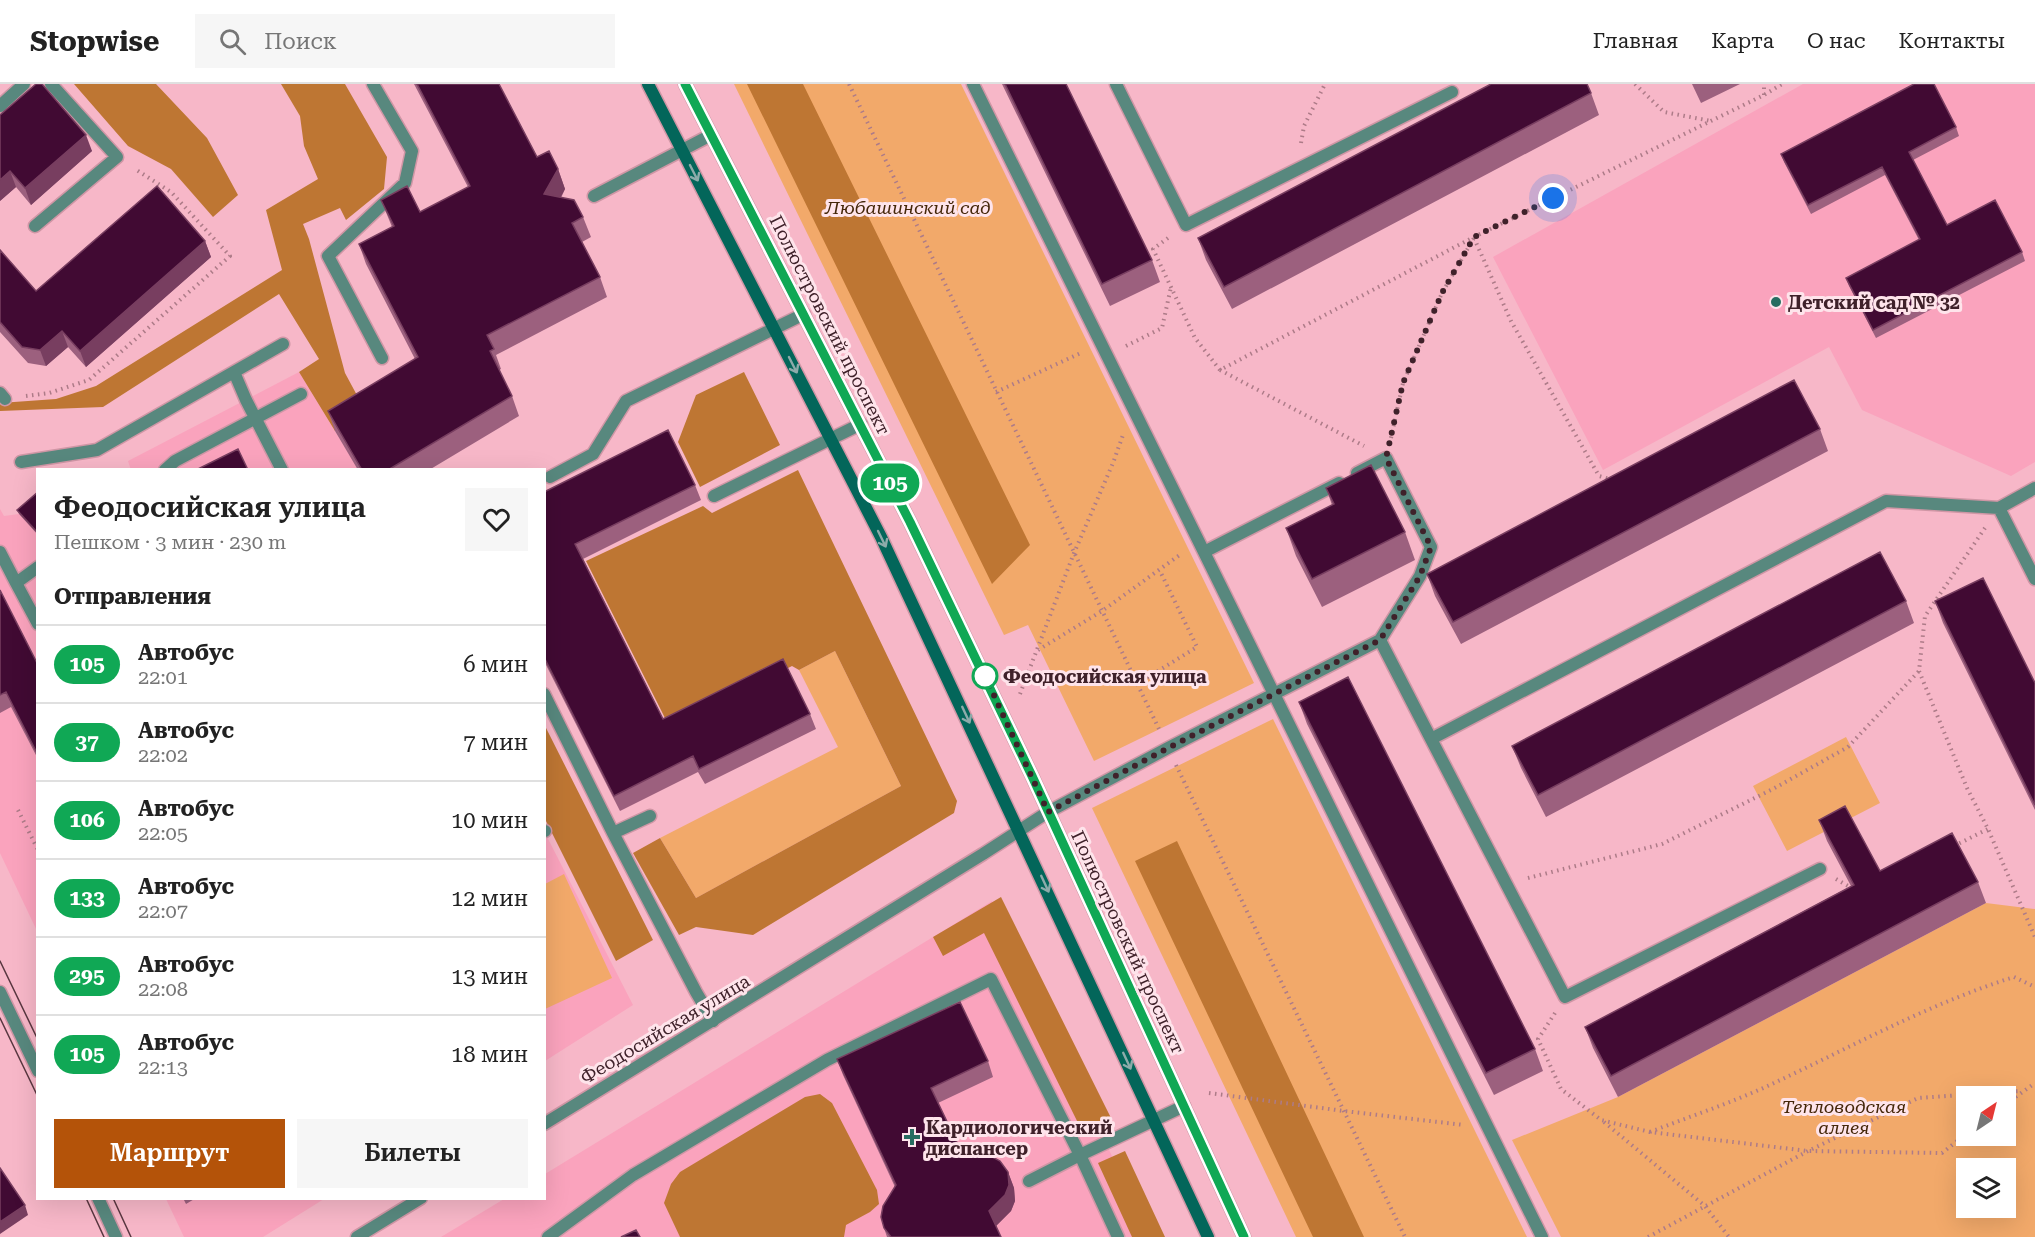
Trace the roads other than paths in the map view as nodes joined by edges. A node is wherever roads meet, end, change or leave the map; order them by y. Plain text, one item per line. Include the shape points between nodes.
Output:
1 (24, 84) edge
2 (51, 84) edge
3 (373, 84) edge
4 (648, 84) edge
5 (685, 84) edge
6 (973, 84) edge
7 (1116, 84) edge
8 (1452, 92) dead end
9 (0, 106) edge
10 (711, 135) junction
11 (682, 150) junction
12 (594, 196) dead end
13 (35, 226) dead end
14 (804, 314) junction
15 (774, 329) junction
16 (283, 345) dead end
17 (382, 358) dead end
18 (234, 372) junction
19 (301, 394) dead end
20 (256, 417) junction
21 (861, 424) junction
22 (831, 439) junction
23 (21, 462) dead end
24 (167, 468) edge
25 (281, 468) edge
26 (550, 477) dead end
27 (2035, 489) edge
28 (714, 496) dead end
29 (1999, 508) junction
30 (0, 552) edge
31 (1204, 552) junction
32 (36, 568) edge
33 (2035, 579) edge
34 (16, 583) junction
35 (36, 620) edge
36 (1380, 640) junction
37 (1274, 694) junction
38 (546, 698) edge
39 (1431, 738) junction
40 (1048, 812) junction
41 (650, 816) dead end
42 (1020, 831) junction
43 (613, 833) junction
44 (1820, 869) road end
45 (0, 992) edge
46 (713, 1021) junction
47 (36, 1067) edge
48 (1184, 1106) junction
49 (1154, 1121) junction
50 (546, 1123) edge
51 (1080, 1155) junction
52 (1029, 1181) dead end
53 (99, 1200) edge
54 (418, 1200) edge
55 (116, 1237) edge
56 (357, 1237) edge
57 (548, 1237) edge
58 (1118, 1237) edge
59 (1209, 1237) edge
60 (1244, 1237) edge
61 (1542, 1237) edge

1 - 9 street
2 - 13 street via 117,157
3 - 17 street via 412,151 405,183 328,256
4 - 11 main road
5 - 10 main road, Полюстровский проспект
6 - 31 street
7 - 8 street via 1186,225
10 - 11 street
10 - 14 main road, Полюстровский проспект
11 - 12 street
11 -> 15 main road
14 - 15 street
14 - 21 main road, Полюстровский проспект
15 -> 22 main road
15 - 26 street via 626,401 593,454
16 - 18 street
18 - 20 street
18 - 23 street via 97,450
19 - 20 street
20 - 24 street
20 - 25 street
21 - 22 street
21 - 40 main road, Полюстровский проспект
22 - 28 street
22 -> 42 main road
27 - 29 street
29 - 33 street
29 - 39 street via 1886,501
30 - 34 street
31 - 36 street via 1386,458 1431,547 1420,576
31 - 37 street
32 - 34 street
34 - 35 street
36 - 37 street, Феодосийская улица
36 - 39 street
37 - 40 street, Феодосийская улица
37 - 61 street
38 - 43 street
39 - 44 street via 1565,997
40 - 42 street, Феодосийская улица
40 - 48 main road, Полюстровский проспект
41 - 43 street
42 - 46 street, Феодосийская улица
42 -> 49 main road
43 - 46 street
45 - 47 street
46 - 50 street, Феодосийская улица
48 - 49 street
48 - 60 main road, Полюстровский проспект
49 - 51 street
49 - 59 main road
51 - 52 street
51 - 57 street via 991,979 827,1060 633,1175
51 - 58 street
53 - 55 street
54 - 56 street

